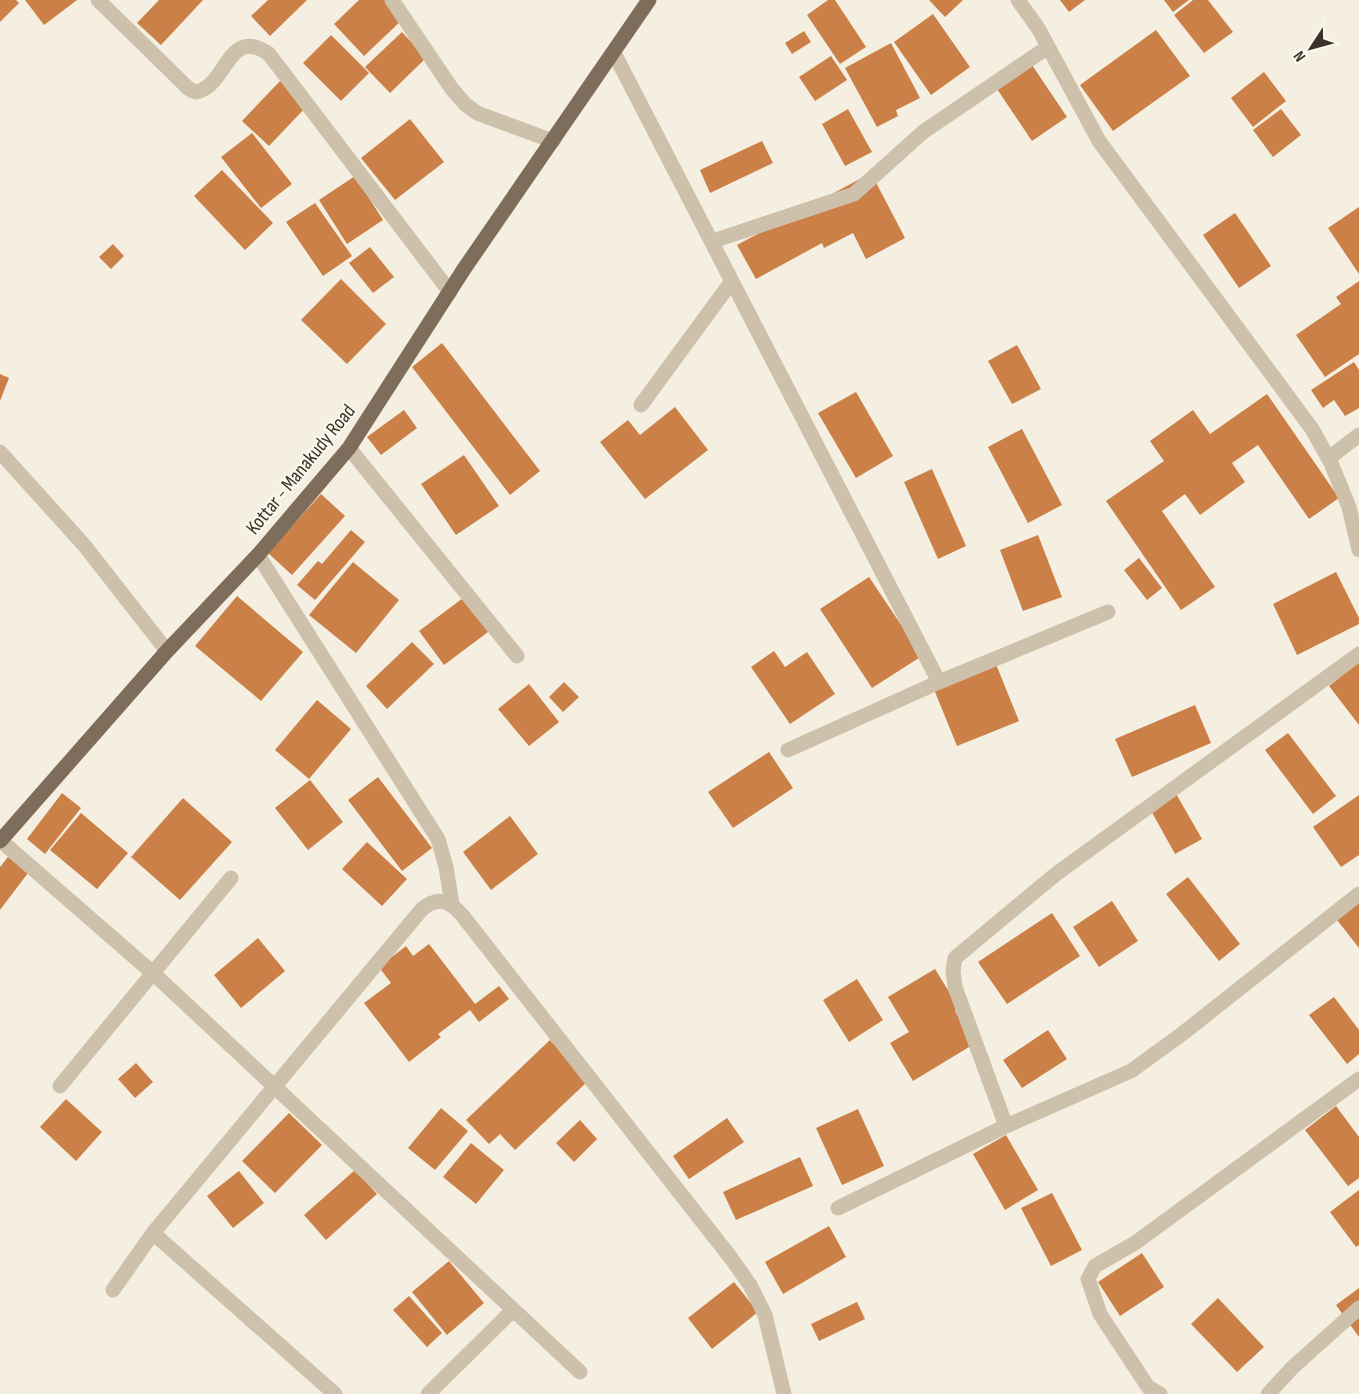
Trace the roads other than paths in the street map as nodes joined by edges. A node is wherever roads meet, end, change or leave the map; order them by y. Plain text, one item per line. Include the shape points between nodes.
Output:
1 (98, 0) edge
2 (392, 0) edge
3 (649, 0) edge
4 (1018, 0) edge
5 (1048, 47) junction
6 (614, 53) junction
7 (553, 141) junction
8 (712, 241) junction
9 (732, 282) junction
10 (450, 292) junction
11 (641, 405) dead end
12 (1359, 435) edge
13 (349, 448) junction
14 (0, 452) edge
15 (1329, 458) junction
16 (1359, 550) edge
17 (258, 555) junction
18 (1108, 612) dead end
19 (167, 651) junction
20 (1359, 654) edge
21 (517, 656) dead end
22 (939, 682) junction
23 (788, 750) dead end
24 (0, 841) edge
25 (231, 878) dead end
26 (1359, 894) edge
27 (452, 904) junction
28 (154, 974) junction
29 (1359, 1079) edge
30 (60, 1086) dead end
31 (274, 1087) junction
32 (1006, 1126) junction
33 (838, 1208) dead end
34 (153, 1233) junction
35 (112, 1290) dead end
36 (1359, 1308) edge
37 (513, 1310) junction
38 (580, 1372) dead end
39 (335, 1394) edge
40 (428, 1394) edge
41 (784, 1394) edge
42 (1160, 1394) edge
43 (1268, 1394) edge

1 - 10 street via 196,92 209,86 243,47 257,46 269,54
2 - 7 street via 465,104 477,113
3 - 6 main road, Kottar - Manakudy Road
4 - 5 street
5 - 8 street via 923,132 854,194
5 - 15 street via 1098,141 1278,381
6 - 7 main road, Kottar - Manakudy Road
6 - 8 street
7 - 10 main road, Kottar - Manakudy Road
8 - 9 street
9 - 11 street
9 - 22 street
10 - 13 main road, Kottar - Manakudy Road
12 - 15 street
13 - 17 main road, Kottar - Manakudy Road
13 - 21 street
14 - 19 street via 84,545
15 - 16 street via 1349,507
17 - 19 main road, Kottar - Manakudy Road
17 - 27 street via 438,839
18 - 22 street
19 - 24 main road, Kottar - Manakudy Road
20 - 32 street via 1056,874 955,958 955,987
22 - 23 street
24 - 28 street
25 - 28 street
26 - 32 street via 1131,1071
27 - 31 street via 441,900 422,909
27 - 41 street via 744,1276 765,1316
28 - 30 street
28 - 31 street
29 - 42 street via 1135,1243 1095,1266 1088,1278 1100,1314 1148,1387
31 - 34 street
31 - 37 street
32 - 33 street
34 - 35 street
34 - 39 street
36 - 43 street via 1293,1366
37 - 38 street
37 - 40 street

